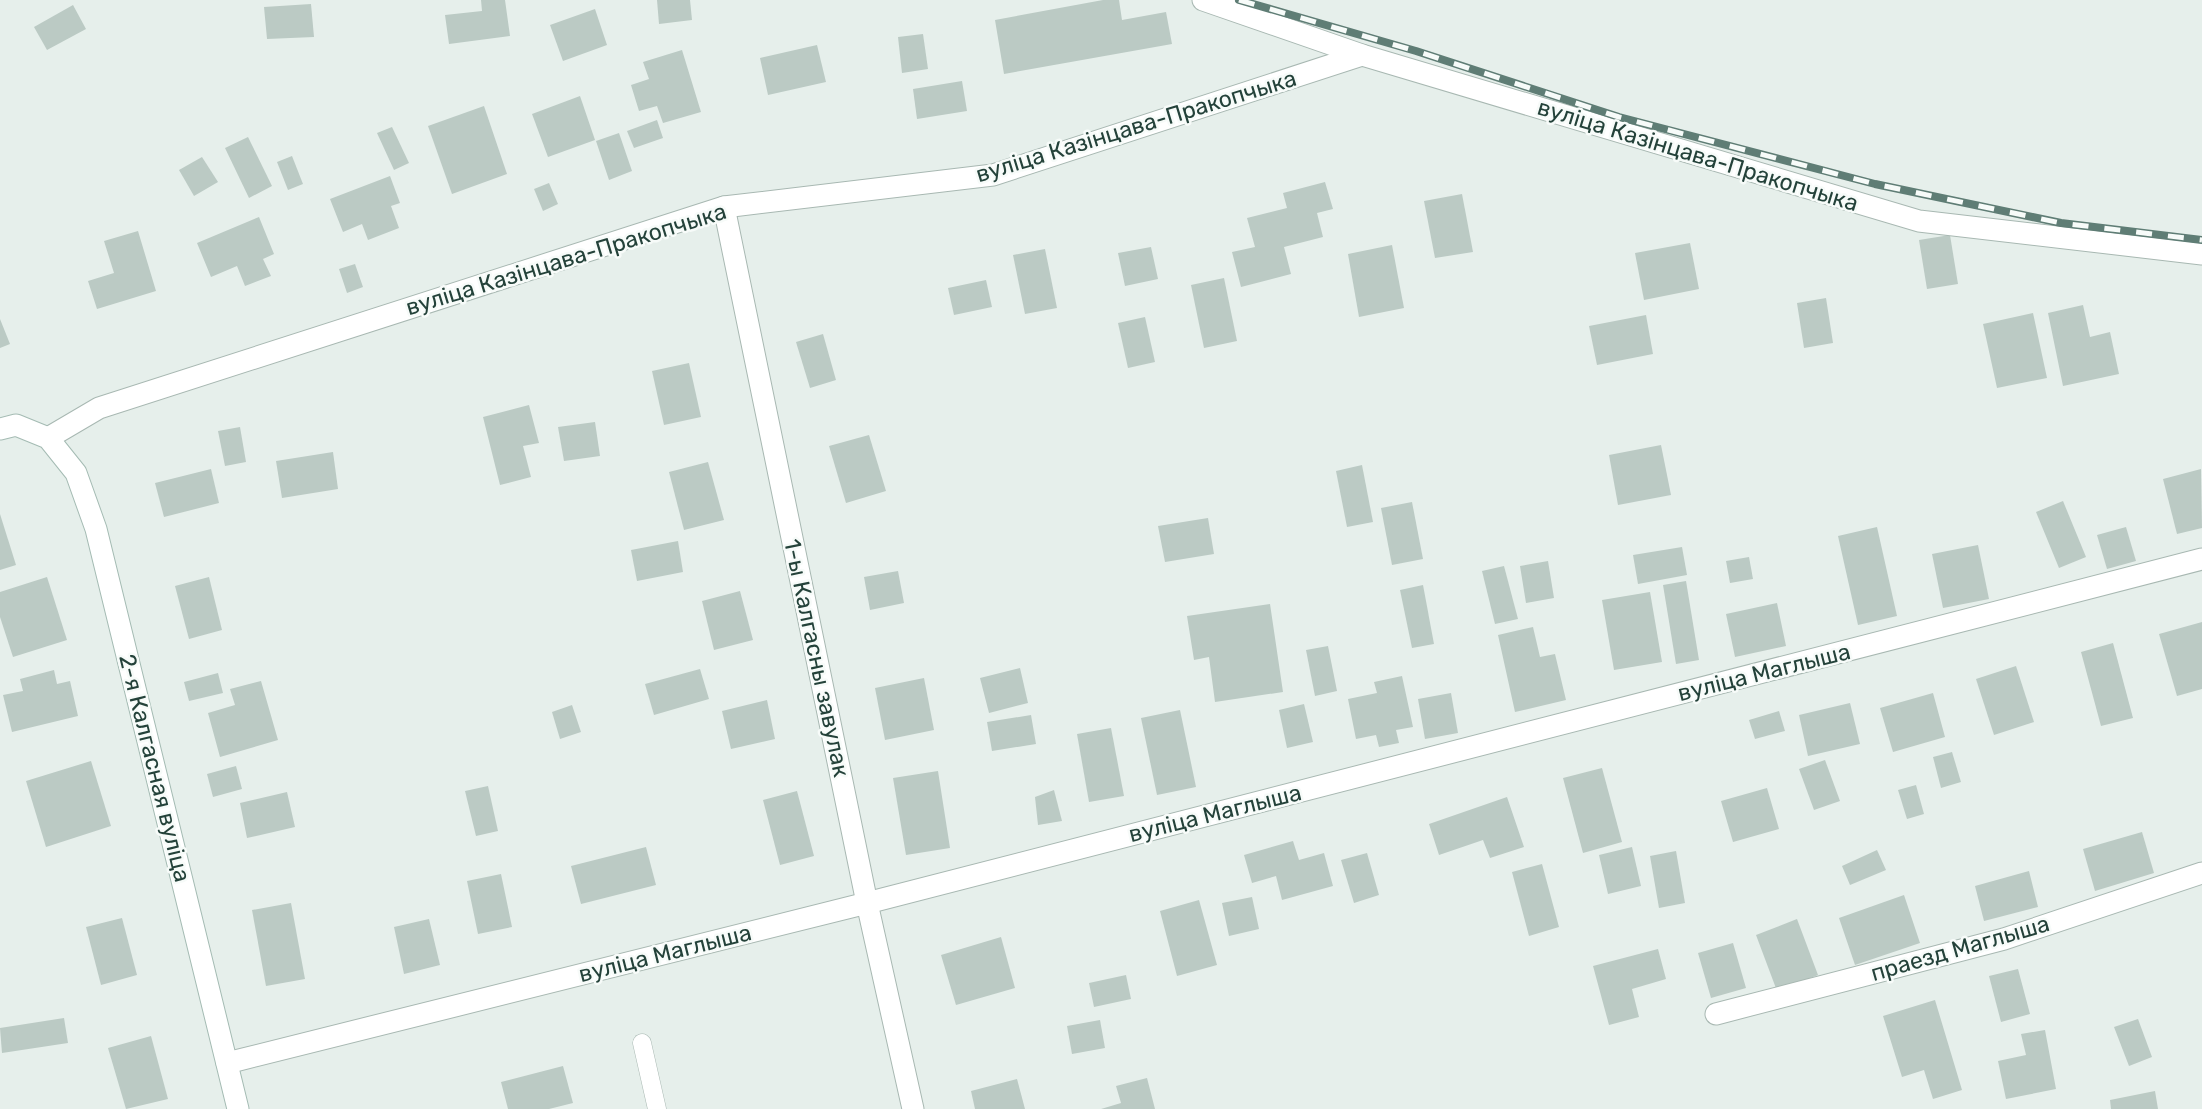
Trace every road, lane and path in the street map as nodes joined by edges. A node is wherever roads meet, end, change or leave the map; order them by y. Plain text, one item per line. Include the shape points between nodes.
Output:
1 (1203, 0) edge
2 (1362, 55) junction
3 (724, 207) junction
4 (2202, 254) edge
5 (0, 429) edge
6 (48, 438) junction
7 (2202, 559) edge
8 (2202, 873) edge
9 (867, 903) junction
10 (1716, 1014) dead end
11 (642, 1044) dead end
12 (227, 1063) junction
13 (238, 1109) edge
14 (657, 1109) edge
15 (913, 1109) edge

1 - 2 street
2 - 3 street, вуліца Казінцава-Пракопчыка via 993,175
2 - 4 street, вуліца Казінцава-Пракопчыка via 1919,221
3 - 6 street, вуліца Казінцава-Пракопчыка via 99,408
3 - 9 street, 1-ы Калгасны завулак
5 - 6 street via 16,425
6 - 12 street, 2-я Калгасная вуліца via 76,473 96,529
7 - 9 street, вуліца Маглыша
8 - 10 street, праезд Маглыша via 2004,939
9 - 12 street, вуліца Маглыша
9 - 15 street, 1-ы Калгасны завулак
11 - 14 lane
12 - 13 street, 2-я Калгасная вуліца

